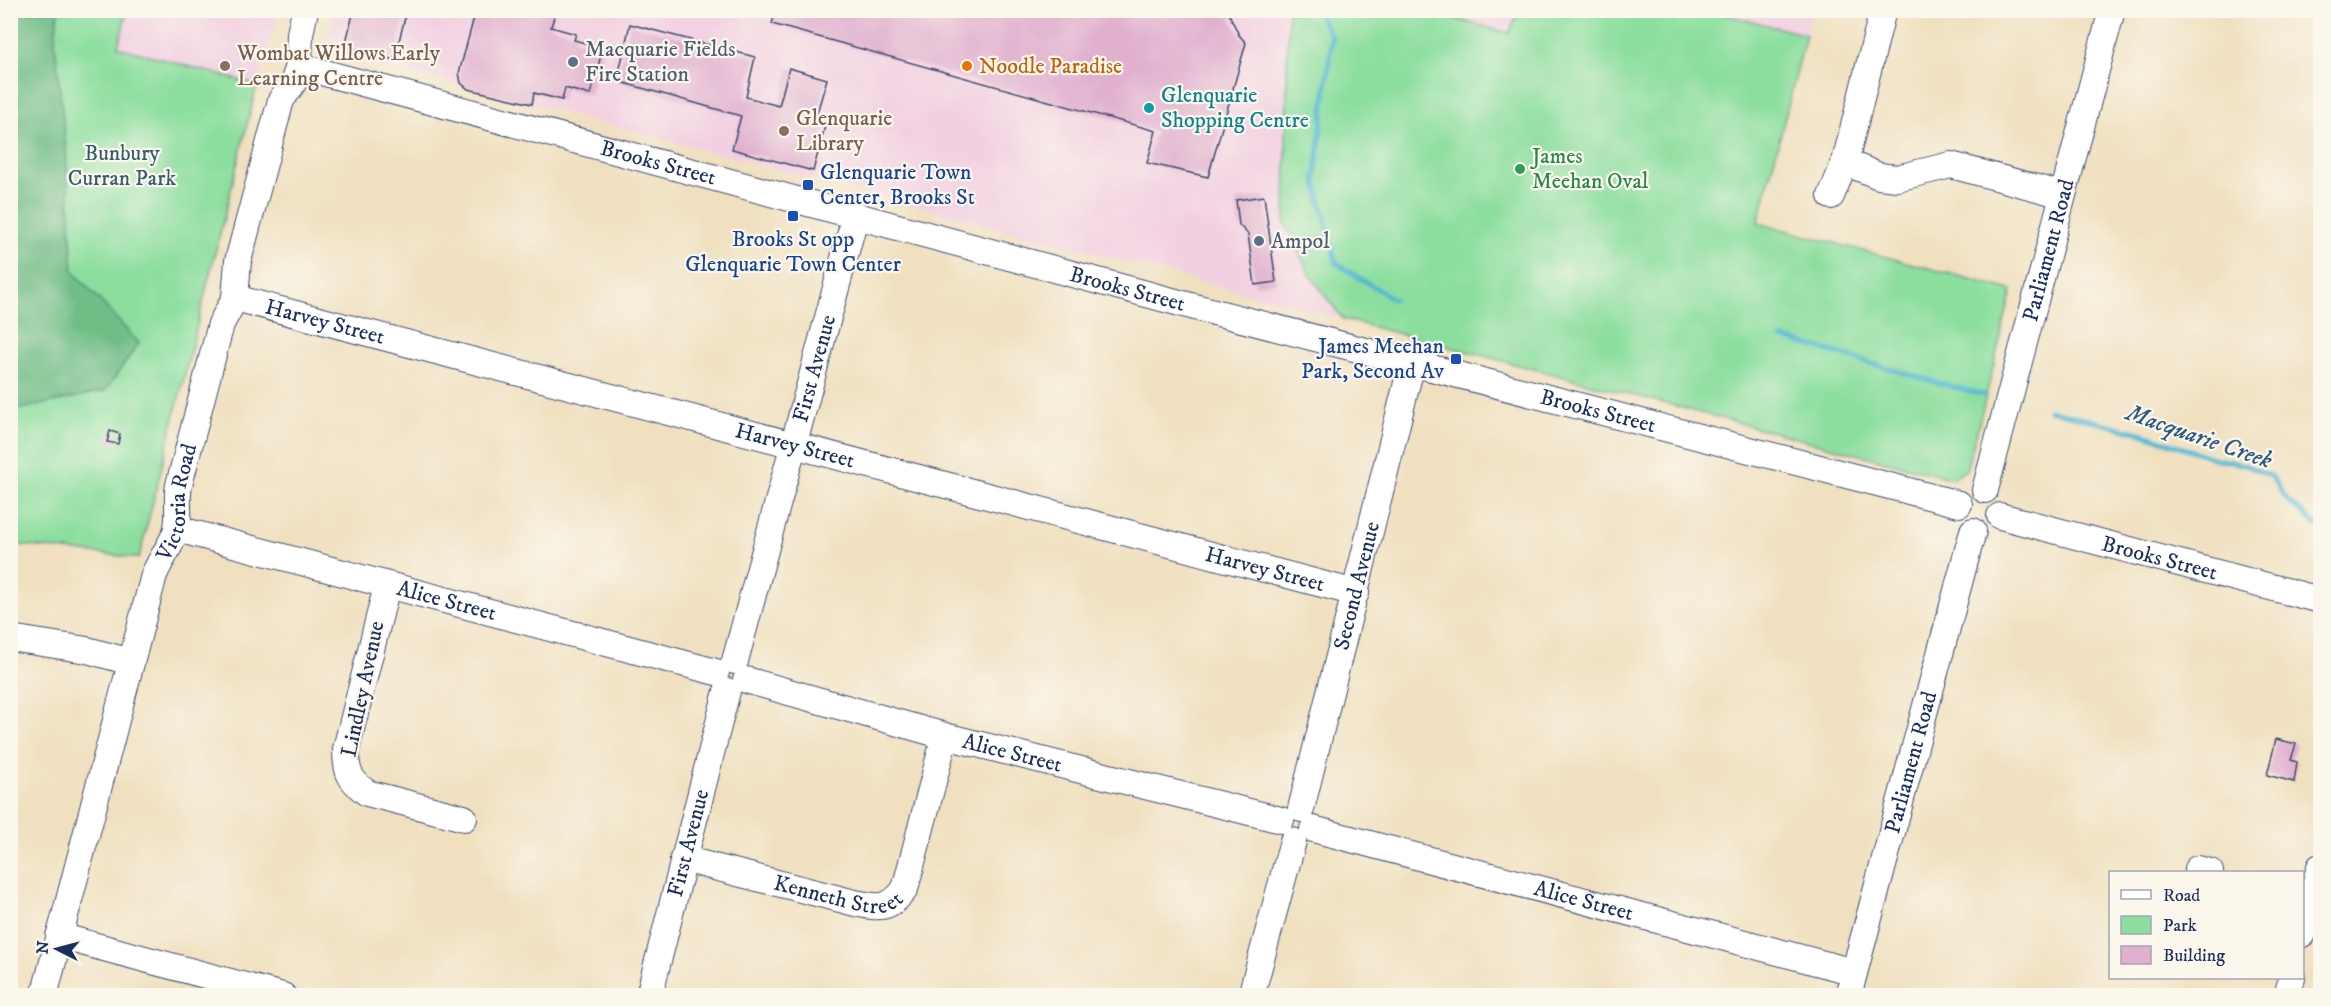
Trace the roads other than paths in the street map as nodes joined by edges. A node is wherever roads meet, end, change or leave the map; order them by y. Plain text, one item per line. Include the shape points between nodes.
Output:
1 (305, 10) edge
2 (1883, 10) edge
3 (2112, 10) edge
4 (299, 66) junction
5 (1845, 162) junction
6 (2063, 195) junction
7 (1831, 196) dead end
8 (856, 214) junction
9 (235, 298) junction
10 (1412, 363) junction
11 (794, 445) junction
12 (1985, 490) junction
13 (1959, 504) junction
14 (2000, 516) junction
15 (177, 529) junction
16 (1973, 531) junction
17 (387, 586) junction
18 (1356, 593) junction
19 (2320, 600) edge
20 (10, 638) edge
21 (130, 662) junction
22 (731, 676) junction
23 (945, 736) junction
24 (464, 818) dead end
25 (1297, 825) junction
26 (683, 859) junction
27 (2320, 867) edge
28 (2307, 899) edge
29 (2304, 920) edge
30 (59, 936) junction
31 (2292, 979) edge
32 (1851, 984) edge
33 (44, 996) edge
34 (283, 996) edge
35 (649, 996) edge
36 (1251, 996) edge
37 (2287, 996) edge

1 - 4 street, Victoria Road
2 - 5 street
3 - 6 street, Parliament Road
4 - 8 street, Brooks Street
4 - 9 street, Victoria Road via 281,100 238,261
5 - 6 street via 1879,176 1897,178 1952,165
5 - 7 street
6 - 12 street, Parliament Road
8 - 10 street, Brooks Street
8 - 11 street, First Avenue
9 - 11 street, Harvey Street
9 - 15 street, Victoria Road via 221,324 179,485
10 - 13 street, Brooks Street
10 - 18 street, Second Avenue
11 - 18 street, Harvey Street
11 - 22 street, First Avenue
12 - 13 street via 1969,492
12 - 14 street via 1998,500
13 - 16 street via 1961,521
14 - 16 street via 1989,529
14 - 19 street, Brooks Street
15 - 17 street, Alice Street
15 - 21 street, Victoria Road via 154,575
16 - 32 street, Parliament Road
17 - 22 street, Alice Street
17 - 24 street, Lindley Avenue via 346,749 346,768 355,784 367,793
18 - 25 street, Second Avenue
20 - 21 street via 87,650
21 - 30 street, Victoria Road
22 - 23 street, Alice Street
22 - 26 street, First Avenue
23 - 25 street, Alice Street
23 - 26 street, Kenneth Street via 905,889 896,901 876,907 855,903
25 - 32 street, Alice Street
25 - 36 street, Second Avenue
26 - 35 street, First Avenue
27 - 28 street
28 - 29 street
30 - 33 street, Victoria Road
30 - 34 street
31 - 37 street

